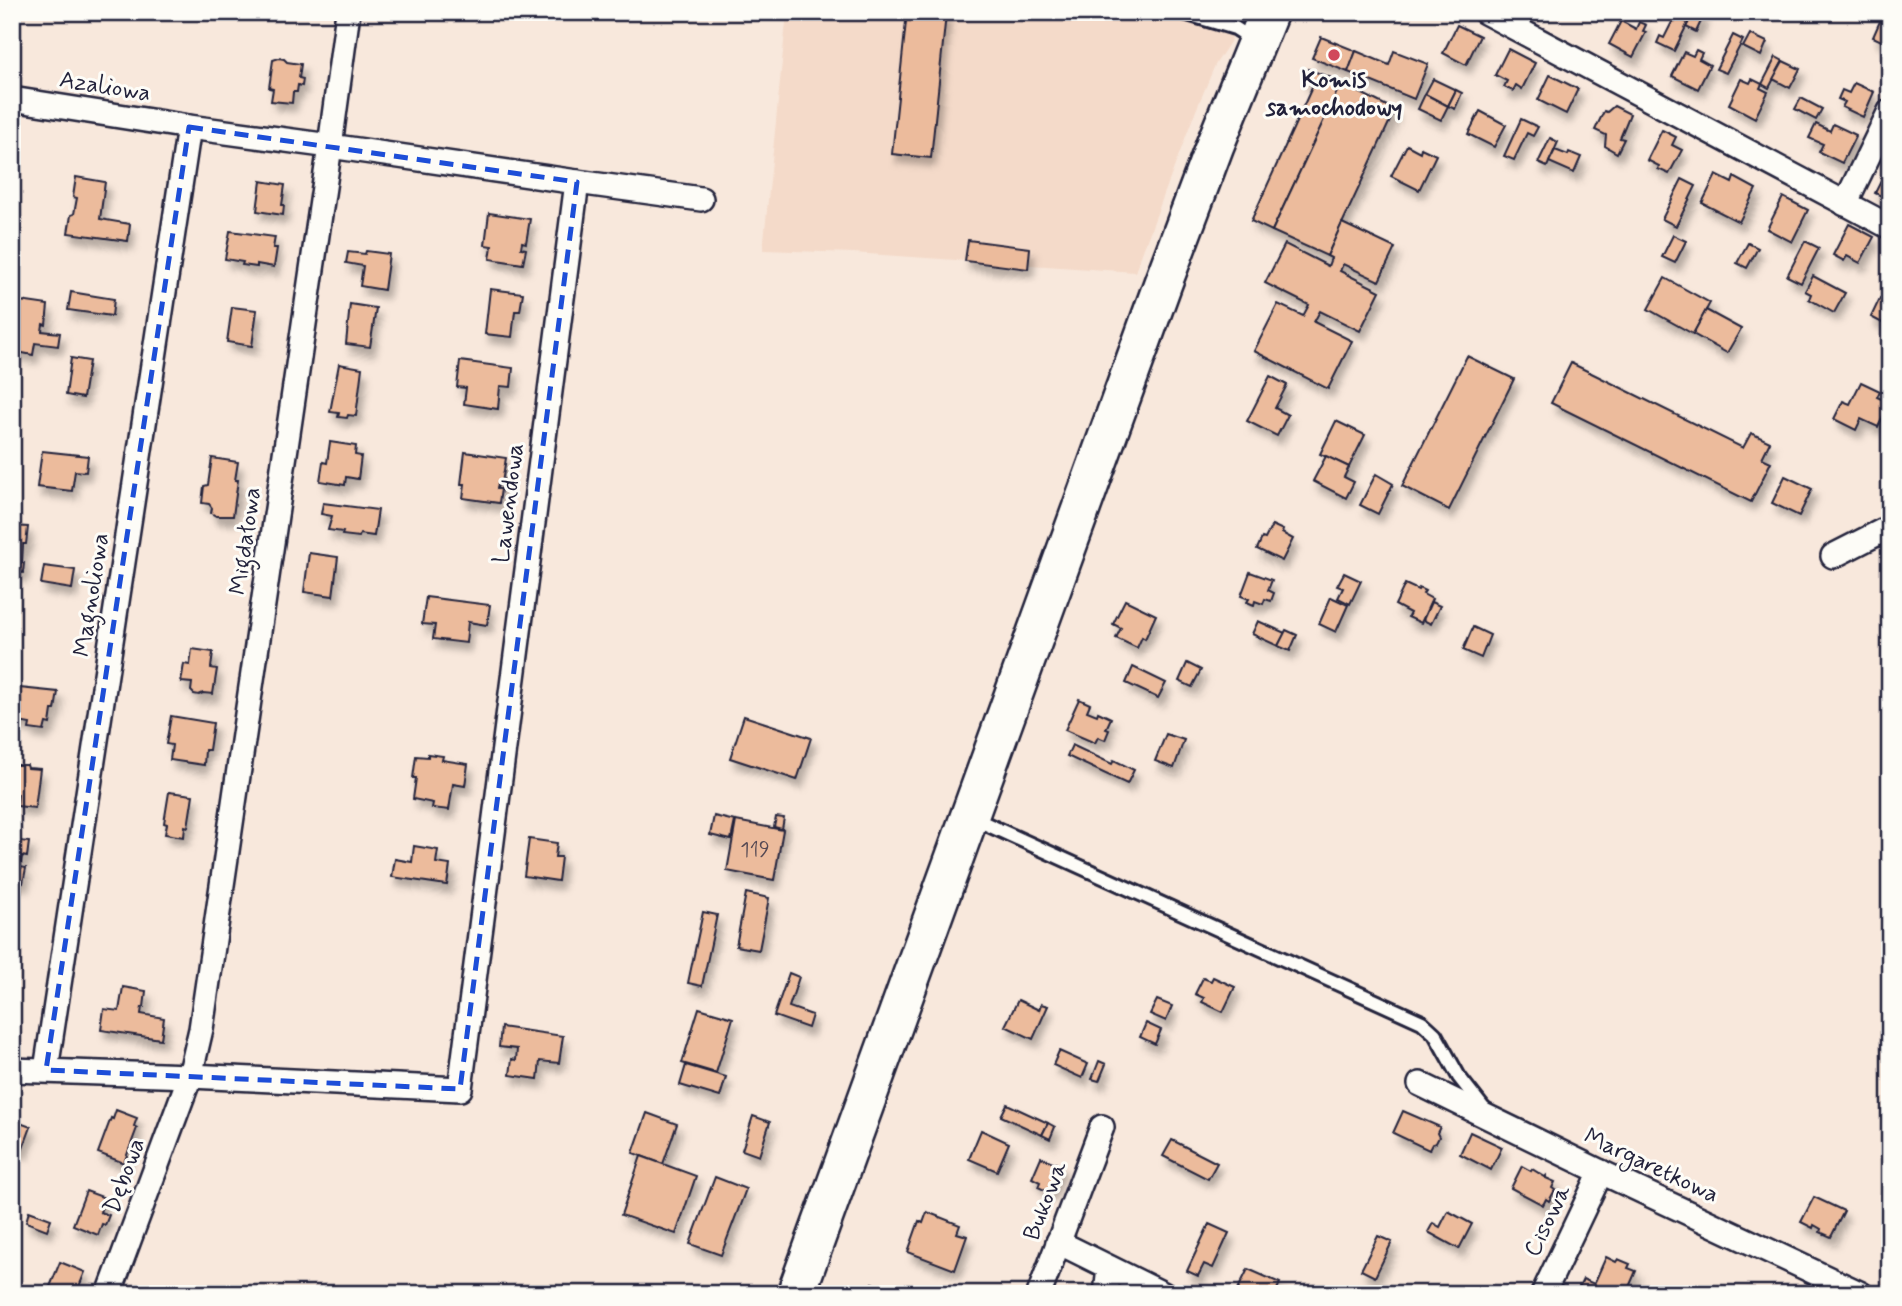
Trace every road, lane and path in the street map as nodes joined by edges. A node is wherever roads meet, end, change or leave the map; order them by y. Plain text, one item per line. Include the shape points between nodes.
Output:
1 (348, 12) edge
2 (1181, 12) edge
3 (1485, 12) edge
4 (1263, 27) edge
5 (12, 99) edge
6 (1890, 111) edge
7 (189, 127) junction
8 (330, 146) junction
9 (577, 182) junction
10 (701, 199) dead end
11 (1845, 204) junction
12 (1890, 226) edge
13 (1890, 527) edge
14 (1833, 556) dead end
15 (969, 816) junction
16 (12, 1070) edge
17 (46, 1070) junction
18 (190, 1076) junction
19 (1420, 1084) dead end
20 (1490, 1118) junction
21 (1102, 1127) dead end
22 (1601, 1172) junction
23 (1058, 1242) junction
24 (1110, 1268) junction
25 (110, 1294) edge
26 (796, 1294) edge
27 (1040, 1294) edge
28 (1106, 1294) edge
29 (1163, 1294) edge
30 (1543, 1294) edge
31 (1861, 1294) edge

1 - 8 street, Migdałowa
2 - 4 lane via 1235,28
3 - 11 street
4 - 15 main road via 1163,283
5 - 7 street, Azaliowa
6 - 11 street
7 - 8 street, Azaliowa
7 - 17 street, Magnoliowa
8 - 9 street
8 - 18 street, Migdałowa via 201,1029
9 - 10 street
9 - 18 street, Lawendowa via 460,1089
11 - 12 street
13 - 14 street
15 - 20 lane via 1422,1022 1435,1034
15 - 26 main road
16 - 17 street
17 - 18 street
18 - 25 street, Dębowa
19 - 20 street, Margaretkowa
20 - 22 street, Margaretkowa
21 - 23 street, Bukowa
22 - 30 street, Cisowa
22 - 31 street, Margaretkowa
23 - 24 street
23 - 27 street, Bukowa
24 - 28 street
24 - 29 street

